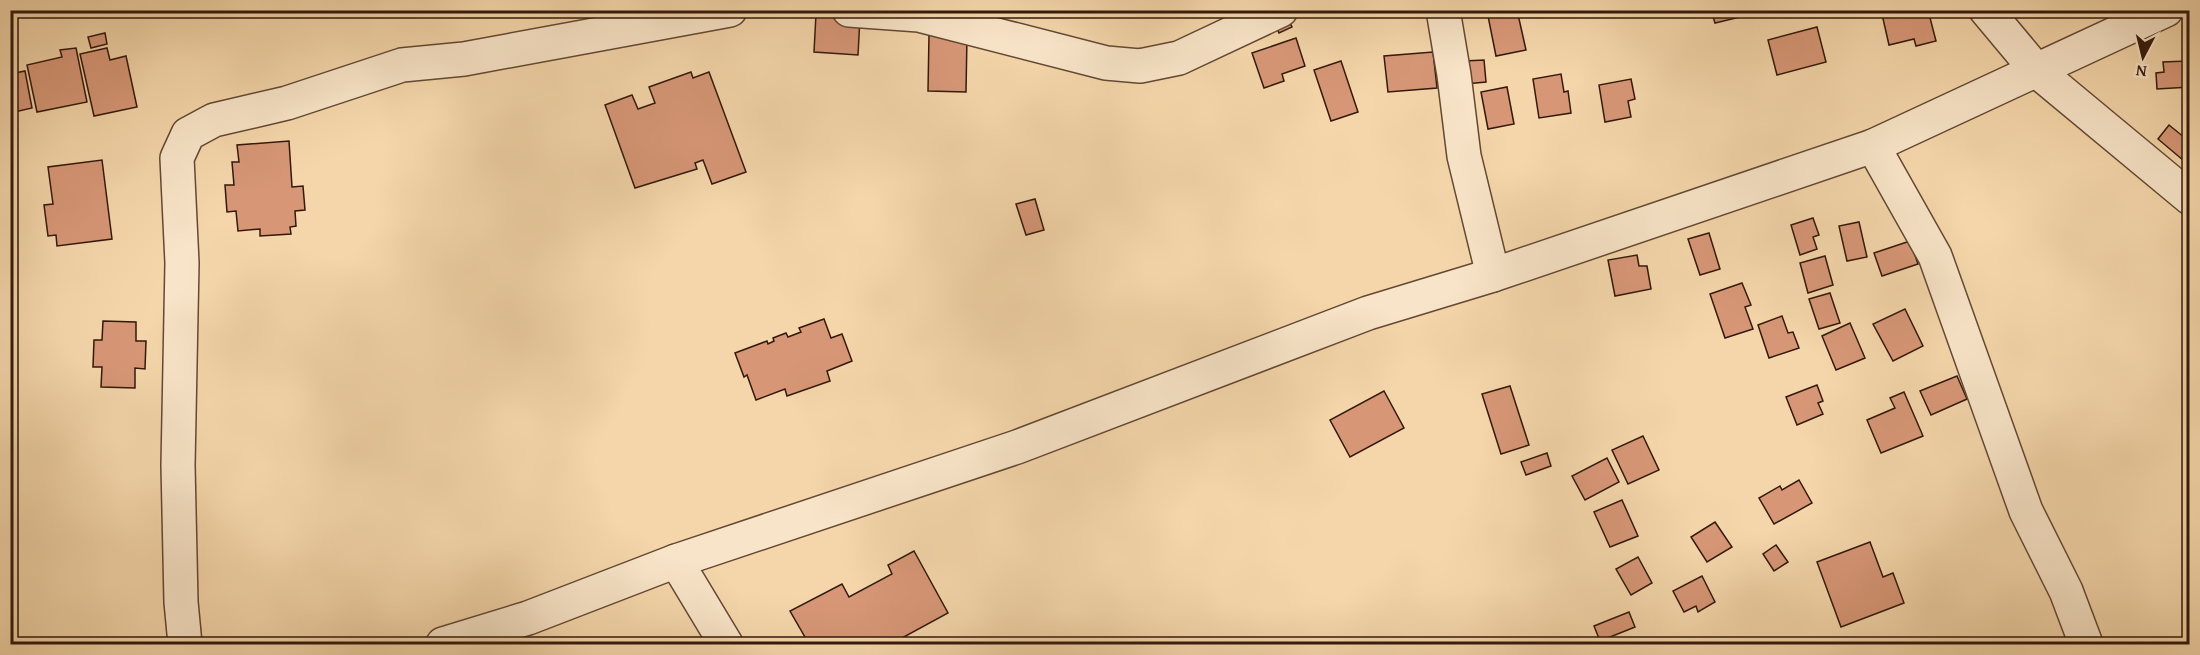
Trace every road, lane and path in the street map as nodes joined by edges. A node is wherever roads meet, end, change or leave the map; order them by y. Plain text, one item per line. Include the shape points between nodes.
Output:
1 (730, 10) edge
2 (849, 10) edge
3 (1281, 10) edge
4 (1443, 10) edge
5 (1986, 10) edge
6 (2166, 10) edge
7 (2037, 71) junction
8 (1873, 146) junction
9 (2190, 198) edge
10 (1493, 275) junction
11 (675, 561) junction
12 (185, 645) edge
13 (443, 645) edge
14 (726, 645) edge
15 (2086, 645) edge

1 - 12 street via 464,59 402,65 287,103 214,120 188,134 177,158 182,263 178,465
2 - 3 street via 920,15 1106,63 1140,66 1179,58
4 - 10 street via 1464,156
5 - 7 street
6 - 7 street
7 - 8 street
7 - 9 street
8 - 10 street
8 - 15 street via 1935,255 2026,511 2066,591
10 - 11 street via 1368,313 1017,447
11 - 13 street via 528,618
11 - 14 street

